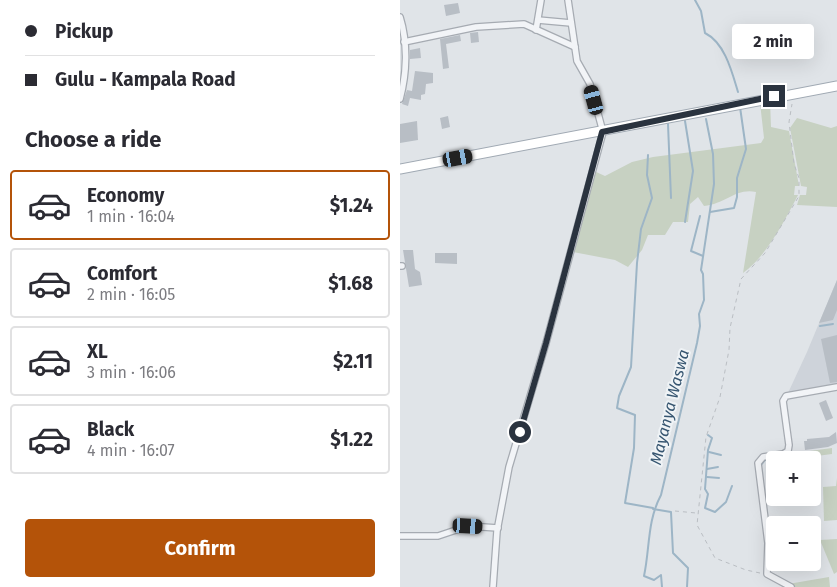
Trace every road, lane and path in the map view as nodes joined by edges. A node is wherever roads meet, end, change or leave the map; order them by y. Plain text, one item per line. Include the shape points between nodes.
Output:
1 (541, 0) edge
2 (568, 0) edge
3 (400, 16) edge
4 (538, 20) junction
5 (571, 23) junction
6 (536, 30) junction
7 (404, 42) junction
8 (574, 47) junction
9 (837, 86) edge
10 (793, 93) junction
11 (400, 99) edge
12 (602, 132) junction
13 (400, 169) edge
14 (837, 387) edge
15 (675, 511) dead end
16 (698, 513) junction
17 (498, 528) junction
18 (400, 536) edge
19 (767, 574) junction
20 (494, 587) edge
21 (791, 587) edge

1 - 4 street
2 - 5 street
3 - 7 street
4 - 5 street
4 - 6 street
5 - 8 street
6 - 7 street via 524,24 476,27
6 - 8 street
7 - 11 street via 406,76
8 - 12 street via 577,61 590,84
9 - 10 main road
10 - 12 main road
10 - 16 path via 789,122 799,196 765,253 742,279 730,328 720,397 706,437
12 - 13 main road
12 - 17 street via 509,467
14 - 19 street via 786,396 783,401 788,451 759,460 768,543
15 - 16 path
16 - 19 path via 697,525 715,558
17 - 18 street via 468,526 446,535
17 - 20 street
19 - 21 street

